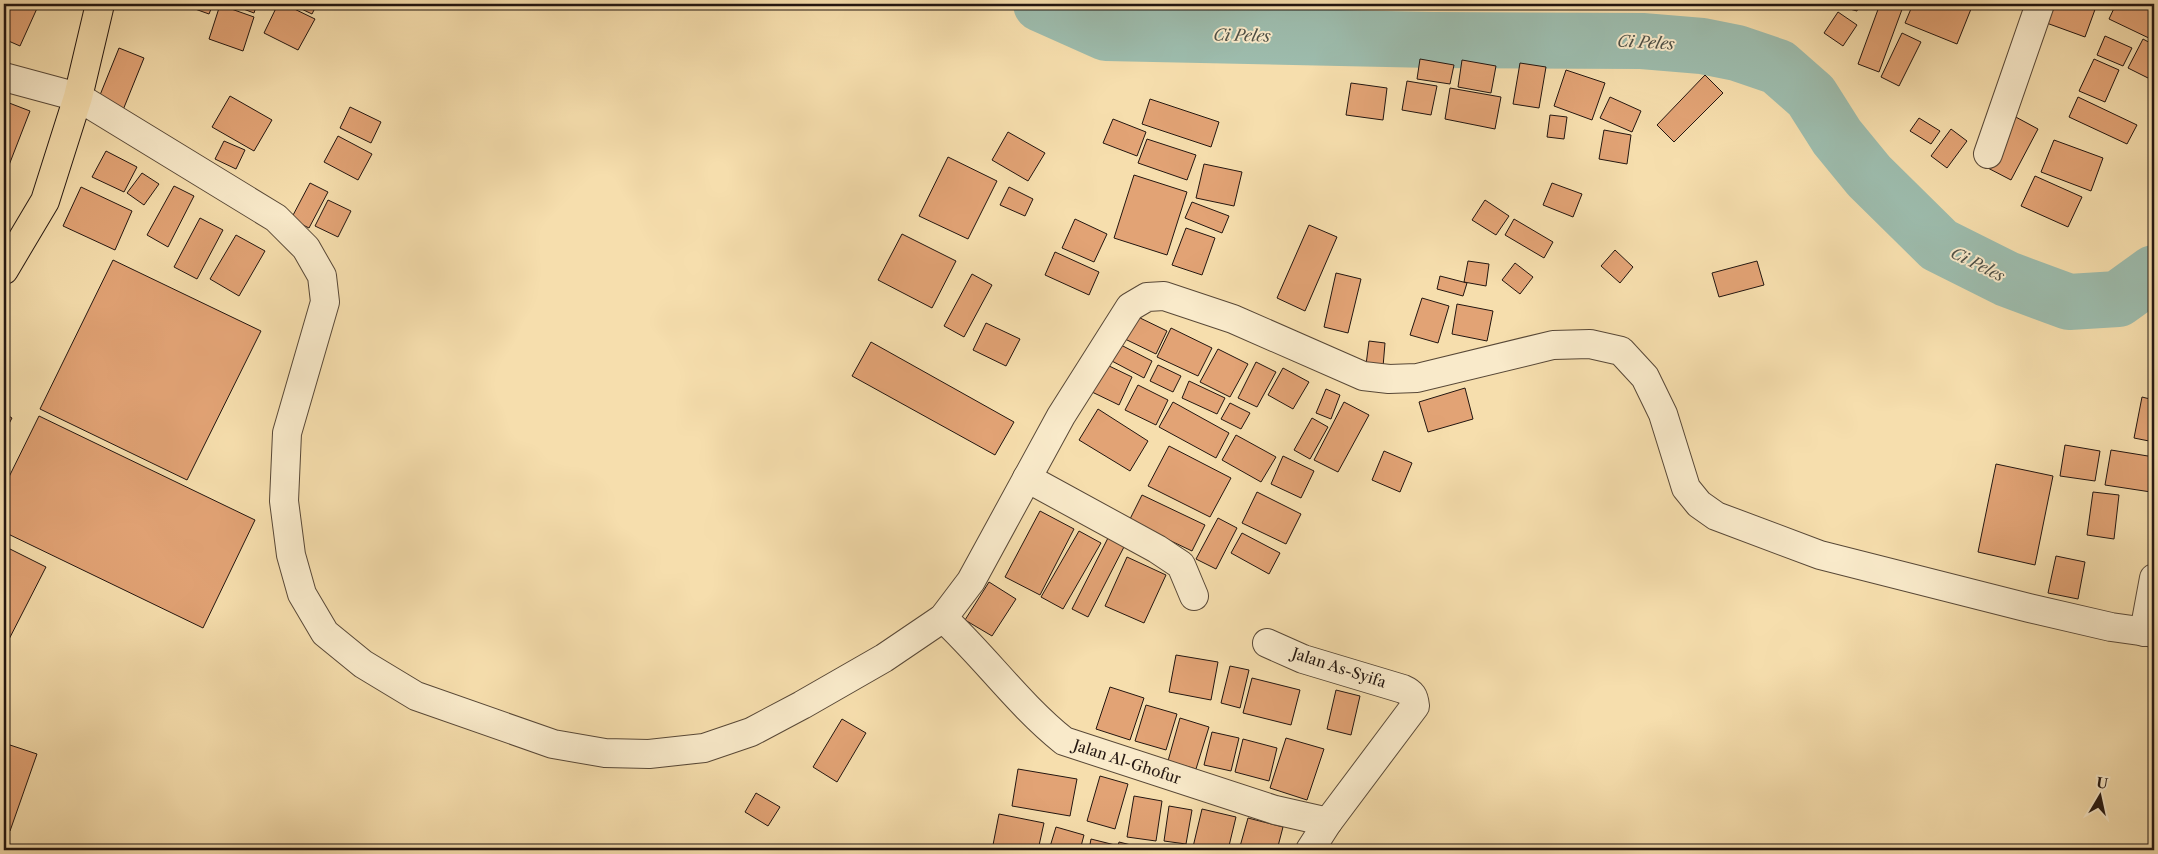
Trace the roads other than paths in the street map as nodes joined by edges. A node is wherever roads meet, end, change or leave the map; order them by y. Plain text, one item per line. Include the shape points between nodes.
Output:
1 (2040, 4) edge
2 (97, 8) edge
3 (4, 77) edge
4 (78, 97) junction
5 (1988, 154) dead end
6 (4, 270) edge
7 (1027, 478) junction
8 (2154, 578) edge
9 (1194, 596) dead end
10 (943, 618) junction
11 (2149, 633) edge
12 (1267, 643) dead end
13 (1328, 822) junction
14 (1310, 850) edge

1 - 5 street
2 - 4 highway
3 - 4 street
4 - 6 highway via 45,201
4 - 10 street via 276,218 306,248 322,276 325,302 287,433 284,501 291,555 302,594 325,633 363,664 416,696 562,746 605,753 649,754 704,748 751,732 802,705 884,658
7 - 9 street via 1181,565
7 - 10 street via 971,581
7 - 11 street via 1060,416 1130,307 1147,297 1164,296 1233,319 1363,376 1389,379 1418,378 1553,345 1590,344 1621,351 1645,377 1663,414 1686,488 1698,504 1716,516 1820,555 2029,608
8 - 11 street
10 - 13 street, Jalan Al-Ghofur via 1064,741 1275,810
12 - 13 street, Jalan As-Syifa via 1304,659 1411,693 1414,699 1415,706
13 - 14 street

